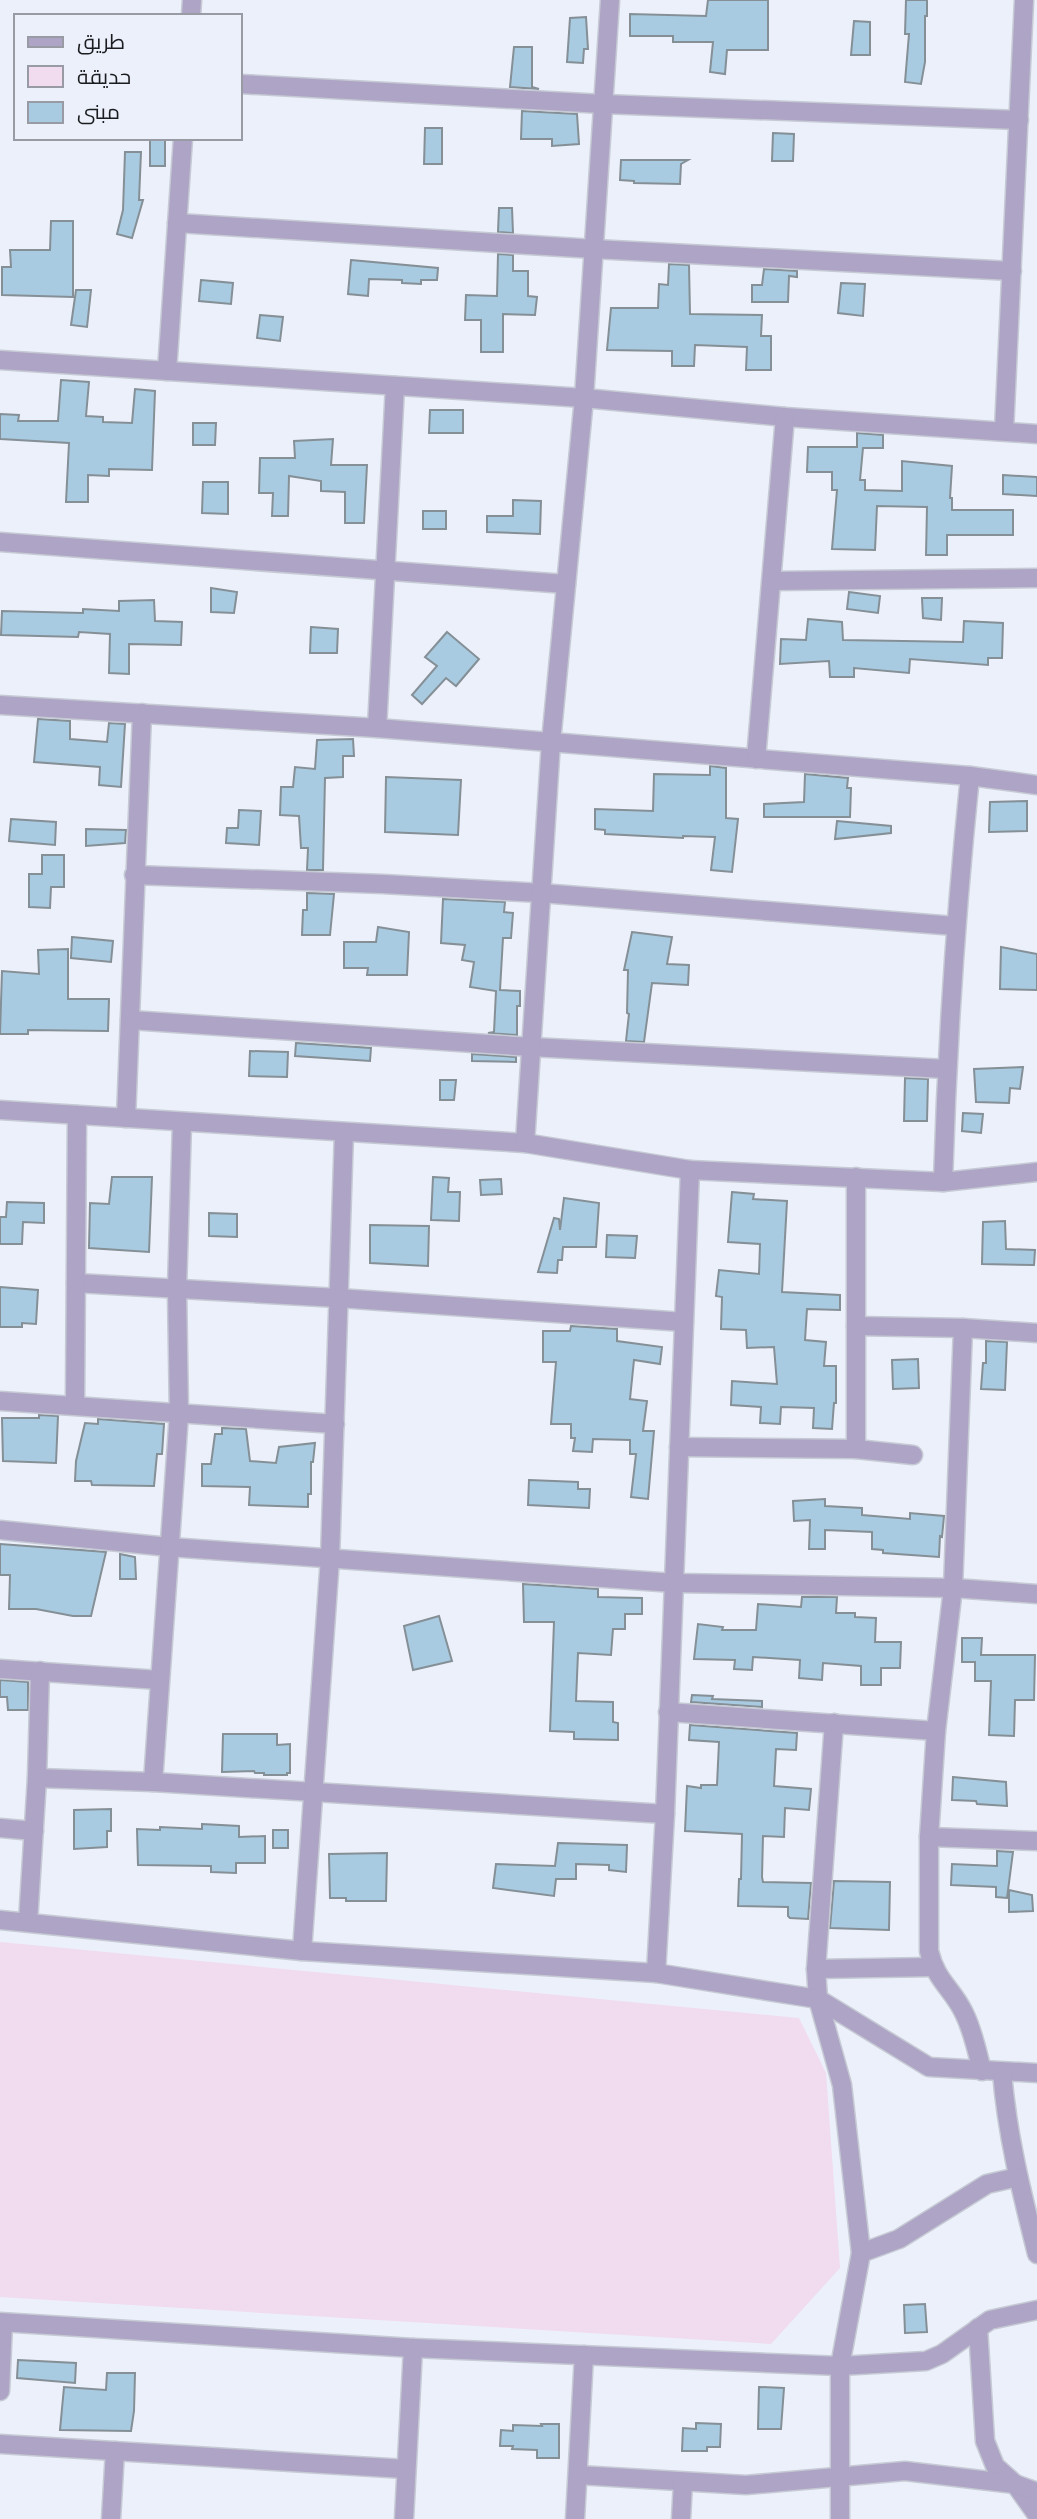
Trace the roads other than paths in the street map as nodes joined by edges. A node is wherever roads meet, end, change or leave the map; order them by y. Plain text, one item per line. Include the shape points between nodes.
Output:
1 (610, 0) edge
2 (1024, 0) edge
3 (242, 84) edge
4 (603, 104) junction
5 (1019, 120) junction
6 (183, 140) edge
7 (177, 223) junction
8 (594, 249) junction
9 (1012, 271) junction
10 (0, 360) edge
11 (167, 371) junction
12 (395, 386) junction
13 (584, 398) junction
14 (785, 417) junction
15 (1004, 431) junction
16 (1037, 434) edge
17 (0, 542) edge
18 (385, 571) junction
19 (1037, 578) edge
20 (772, 581) junction
21 (566, 584) junction
22 (0, 705) edge
23 (142, 713) junction
24 (377, 728) junction
25 (551, 742) junction
26 (756, 759) junction
27 (970, 776) junction
28 (1037, 785) edge
29 (134, 875) junction
30 (541, 893) junction
31 (955, 926) junction
32 (130, 1020) junction
33 (531, 1046) junction
34 (946, 1069) junction
35 (0, 1111) edge
36 (77, 1115) junction
37 (126, 1118) junction
38 (182, 1122) junction
39 (344, 1132) junction
40 (525, 1143) junction
41 (690, 1170) junction
42 (1037, 1172) edge
43 (856, 1177) junction
44 (943, 1182) junction
45 (76, 1283) junction
46 (177, 1289) junction
47 (338, 1298) junction
48 (684, 1322) junction
49 (856, 1326) junction
50 (964, 1328) junction
51 (1037, 1333) edge
52 (0, 1401) edge
53 (75, 1404) junction
54 (179, 1414) junction
55 (335, 1424) junction
56 (679, 1447) junction
57 (856, 1449) junction
58 (913, 1455) dead end
59 (0, 1530) edge
60 (169, 1548) junction
61 (330, 1558) junction
62 (674, 1583) junction
63 (953, 1588) junction
64 (1037, 1594) edge
65 (0, 1669) edge
66 (40, 1671) junction
67 (159, 1680) junction
68 (668, 1712) junction
69 (834, 1723) junction
70 (936, 1731) junction
71 (37, 1778) junction
72 (153, 1782) junction
73 (315, 1792) junction
74 (665, 1814) junction
75 (0, 1828) edge
76 (34, 1831) junction
77 (929, 1837) junction
78 (1037, 1841) edge
79 (0, 1920) edge
80 (28, 1922) junction
81 (302, 1951) junction
82 (933, 1967) junction
83 (816, 1969) junction
84 (656, 1973) junction
85 (818, 1999) junction
86 (982, 2071) junction
87 (1002, 2072) junction
88 (1037, 2073) edge
89 (1018, 2177) junction
90 (1031, 2202) edge
91 (861, 2253) junction
92 (1037, 2254) edge
93 (1037, 2310) edge
94 (2, 2323) edge
95 (978, 2328) junction
96 (413, 2348) junction
97 (584, 2355) junction
98 (840, 2366) junction
99 (0, 2391) edge
100 (0, 2444) edge
101 (115, 2451) junction
102 (405, 2469) junction
103 (578, 2475) junction
104 (841, 2478) junction
105 (683, 2482) junction
106 (1015, 2484) junction
107 (1037, 2492) edge
108 (1037, 2515) edge
109 (111, 2519) edge
110 (404, 2519) edge
111 (575, 2519) edge
112 (681, 2519) edge
113 (841, 2519) edge

1 - 4 street
2 - 5 street
3 - 4 street
4 - 5 street
4 - 8 street
5 - 9 street
6 - 7 street
7 - 8 street
7 - 11 street
8 - 9 street
8 - 13 street
9 - 15 street
10 - 11 street
11 - 12 street
12 - 13 street
12 - 18 street
13 - 14 street
13 - 21 street
14 - 15 street
14 - 20 street
15 - 16 street
17 - 18 street
18 - 21 street
18 - 24 street
19 - 20 street
20 - 26 street
21 - 25 street
22 - 23 street
23 - 24 street
23 - 29 street
24 - 25 street
25 - 26 street
25 - 30 street
26 - 27 street
27 - 28 street
27 - 31 street
29 - 30 street
29 - 32 street
30 - 31 street
30 - 33 street
31 - 34 street
32 - 33 street
32 - 37 street
33 - 34 street
33 - 40 street
34 - 44 street
35 - 36 street
36 - 37 street
36 - 45 street
37 - 38 street
38 - 39 street
38 - 46 street
39 - 40 street
39 - 47 street
40 - 41 street
41 - 43 street
41 - 48 street
42 - 44 street
43 - 44 street
43 - 49 street
45 - 46 street
45 - 53 street
46 - 47 street
46 - 54 street
47 - 48 street
47 - 55 street
48 - 56 street
49 - 50 street
49 - 57 street
50 - 51 street
50 - 63 street
52 - 53 street
53 - 54 street
54 - 55 street
54 - 60 street
55 - 61 street
56 - 57 street
56 - 62 street
57 - 58 street
59 - 60 street
60 - 61 street
60 - 67 street
61 - 62 street
61 - 73 street
62 - 63 street
62 - 68 street
63 - 64 street
63 - 70 street
65 - 66 street
66 - 67 street
66 - 71 street
67 - 72 street
68 - 69 street
68 - 74 street
69 - 70 street
69 - 83 street
70 - 77 street
71 - 72 street
71 - 76 street
72 - 73 street
73 - 74 street
73 - 81 street
74 - 84 street
75 - 76 street
76 - 80 street
77 - 78 street
77 - 82 street via 929,1951
79 - 80 street
80 - 81 street
81 - 84 street
82 - 83 street
82 - 86 street via 964,2011
83 - 85 street
84 - 85 street
85 - 86 street via 929,2067
85 - 91 street via 842,2085
86 - 87 street
87 - 88 street
87 - 89 street
89 - 90 street
89 - 91 street via 987,2184 899,2239
90 - 92 street
91 - 98 street
93 - 95 street via 990,2320
94 - 96 street
94 - 99 street
95 - 98 street via 926,2361
95 - 106 street via 985,2441 995,2466
96 - 97 street
96 - 102 street
97 - 98 street
97 - 103 street
98 - 104 street
100 - 101 street
101 - 102 street
101 - 109 street
102 - 110 street
103 - 105 street
103 - 111 street
104 - 105 street via 746,2485
104 - 106 street via 905,2472
104 - 113 street
105 - 112 street
106 - 107 street
106 - 108 street

